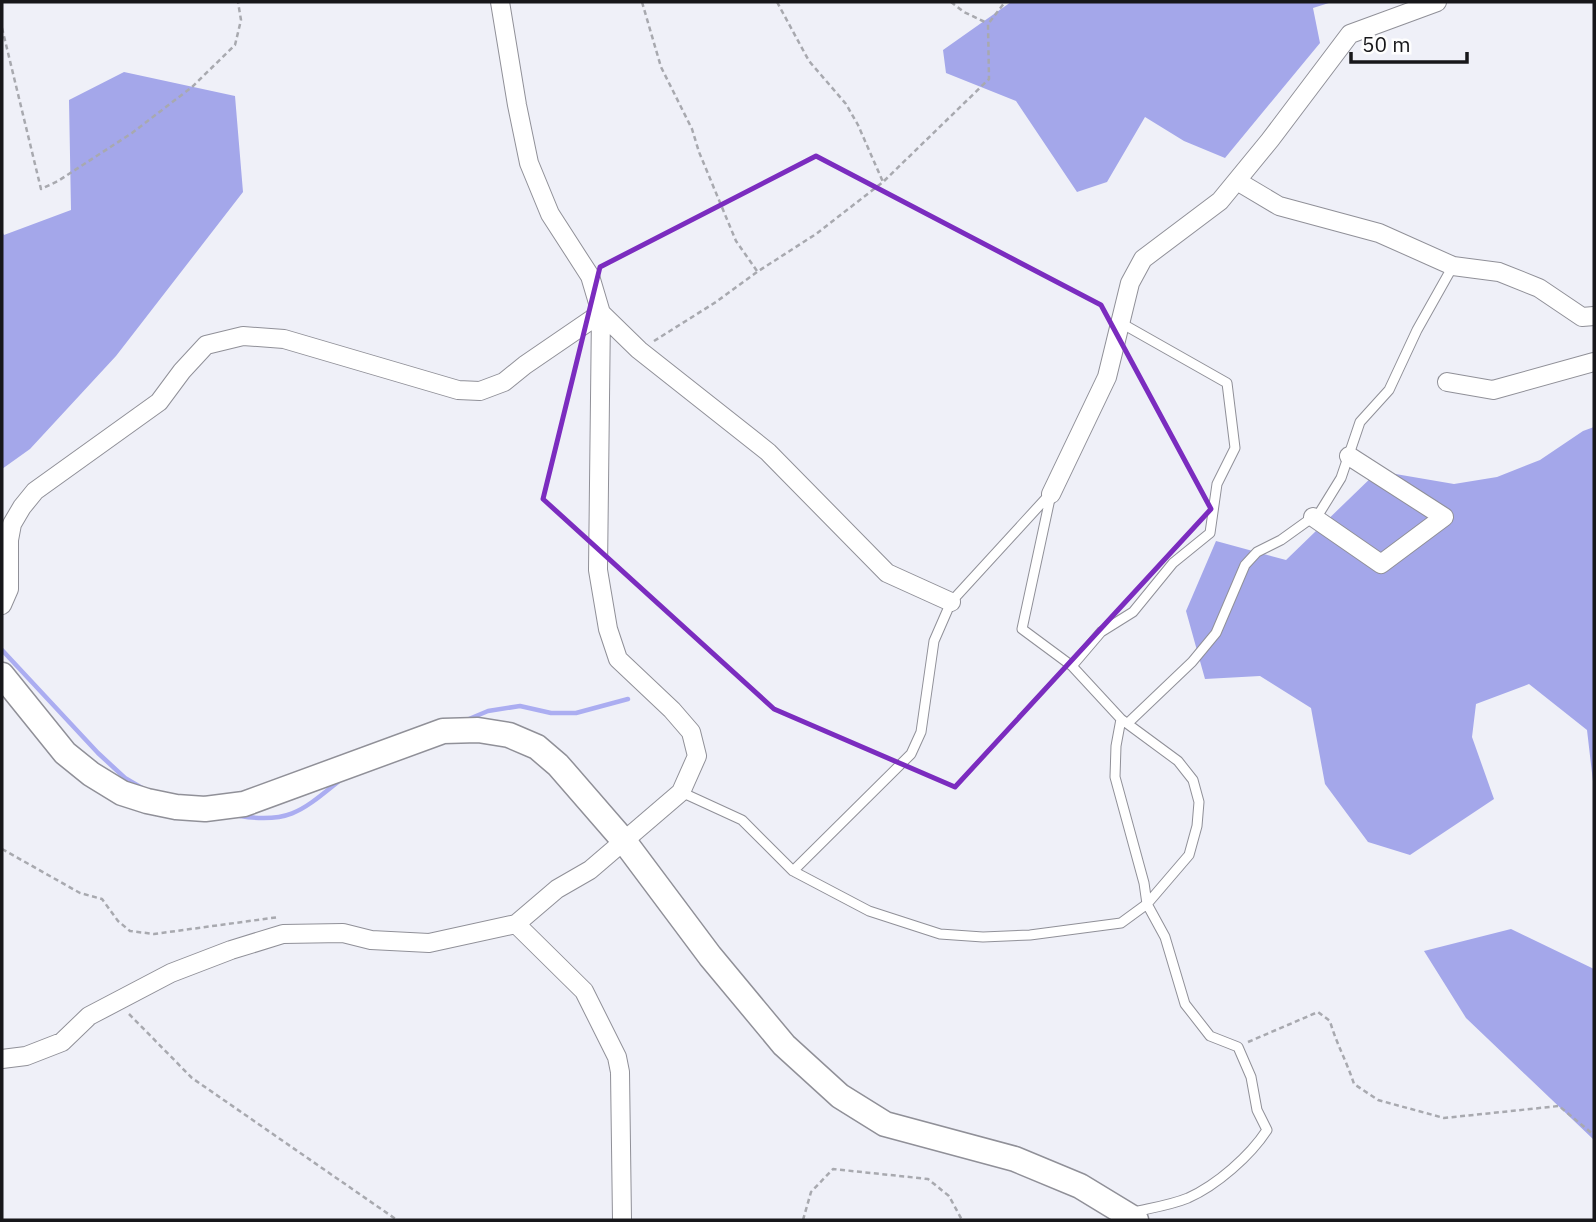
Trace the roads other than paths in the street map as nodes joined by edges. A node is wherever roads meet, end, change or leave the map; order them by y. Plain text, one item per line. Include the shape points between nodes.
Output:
1 (500, 2) edge
2 (1437, 2) edge
3 (1237, 181) junction
4 (1453, 266) junction
5 (601, 313) junction
6 (1594, 316) edge
7 (1121, 323) junction
8 (1594, 362) edge
9 (1447, 382) dead end
10 (1349, 456) junction
11 (1051, 494) junction
12 (1313, 517) junction
13 (951, 602) junction
14 (2, 605) edge
15 (1072, 666) junction
16 (2, 675) edge
17 (1124, 721) junction
18 (681, 792) junction
19 (624, 841) junction
20 (793, 870) junction
21 (1147, 904) junction
22 (516, 924) junction
23 (2, 1059) edge
24 (1132, 1217) edge
25 (622, 1220) edge

1 - 5 street via 529,163 550,214 590,276
2 - 3 street via 1350,34
3 - 4 street via 1279,206 1379,233
3 - 7 street via 1220,201 1143,259 1130,283
4 - 6 street via 1499,272 1539,288 1582,317
4 - 10 lane via 1390,390 1360,422
5 - 13 street via 639,350 768,452 887,573
5 - 14 street via 504,382 480,391 458,390 284,339 243,336 206,345 159,402 36,491 22,507 12,524 9,589
5 - 18 street via 598,570 618,659 691,732 696,756
7 - 11 street via 1107,377
7 - 15 lane via 1227,383 1235,448 1217,484 1210,533 1173,563 1133,612 1101,632
8 - 9 street via 1493,390
10 - 12 lane via 1341,478
10 - 12 street via 1444,517 1381,564
11 - 13 lane
11 - 15 lane via 1022,629
12 - 17 lane via 1257,552 1245,565 1216,633 1192,662
13 - 20 lane via 934,641 921,732 911,754
15 - 17 lane
16 - 19 street via 65,753 122,793 147,801 205,809 244,804 443,731 478,730 537,747
17 - 21 lane via 1115,746 1115,777
17 - 21 lane via 1178,761 1193,779 1199,802 1189,855
18 - 19 street
18 - 20 lane via 742,820
19 - 22 street
19 - 24 street via 784,1045 840,1096 885,1124 1015,1159 1080,1186
20 - 21 lane via 869,911 940,934 983,937 1081,929 1121,923
21 - 24 lane via 1165,937 1185,1004 1210,1036 1238,1047 1267,1130 1254,1150 1188,1198
22 - 23 street via 429,943 370,940 343,933 283,934 172,973 89,1016 62,1042 26,1056
22 - 25 street via 584,991 617,1057

